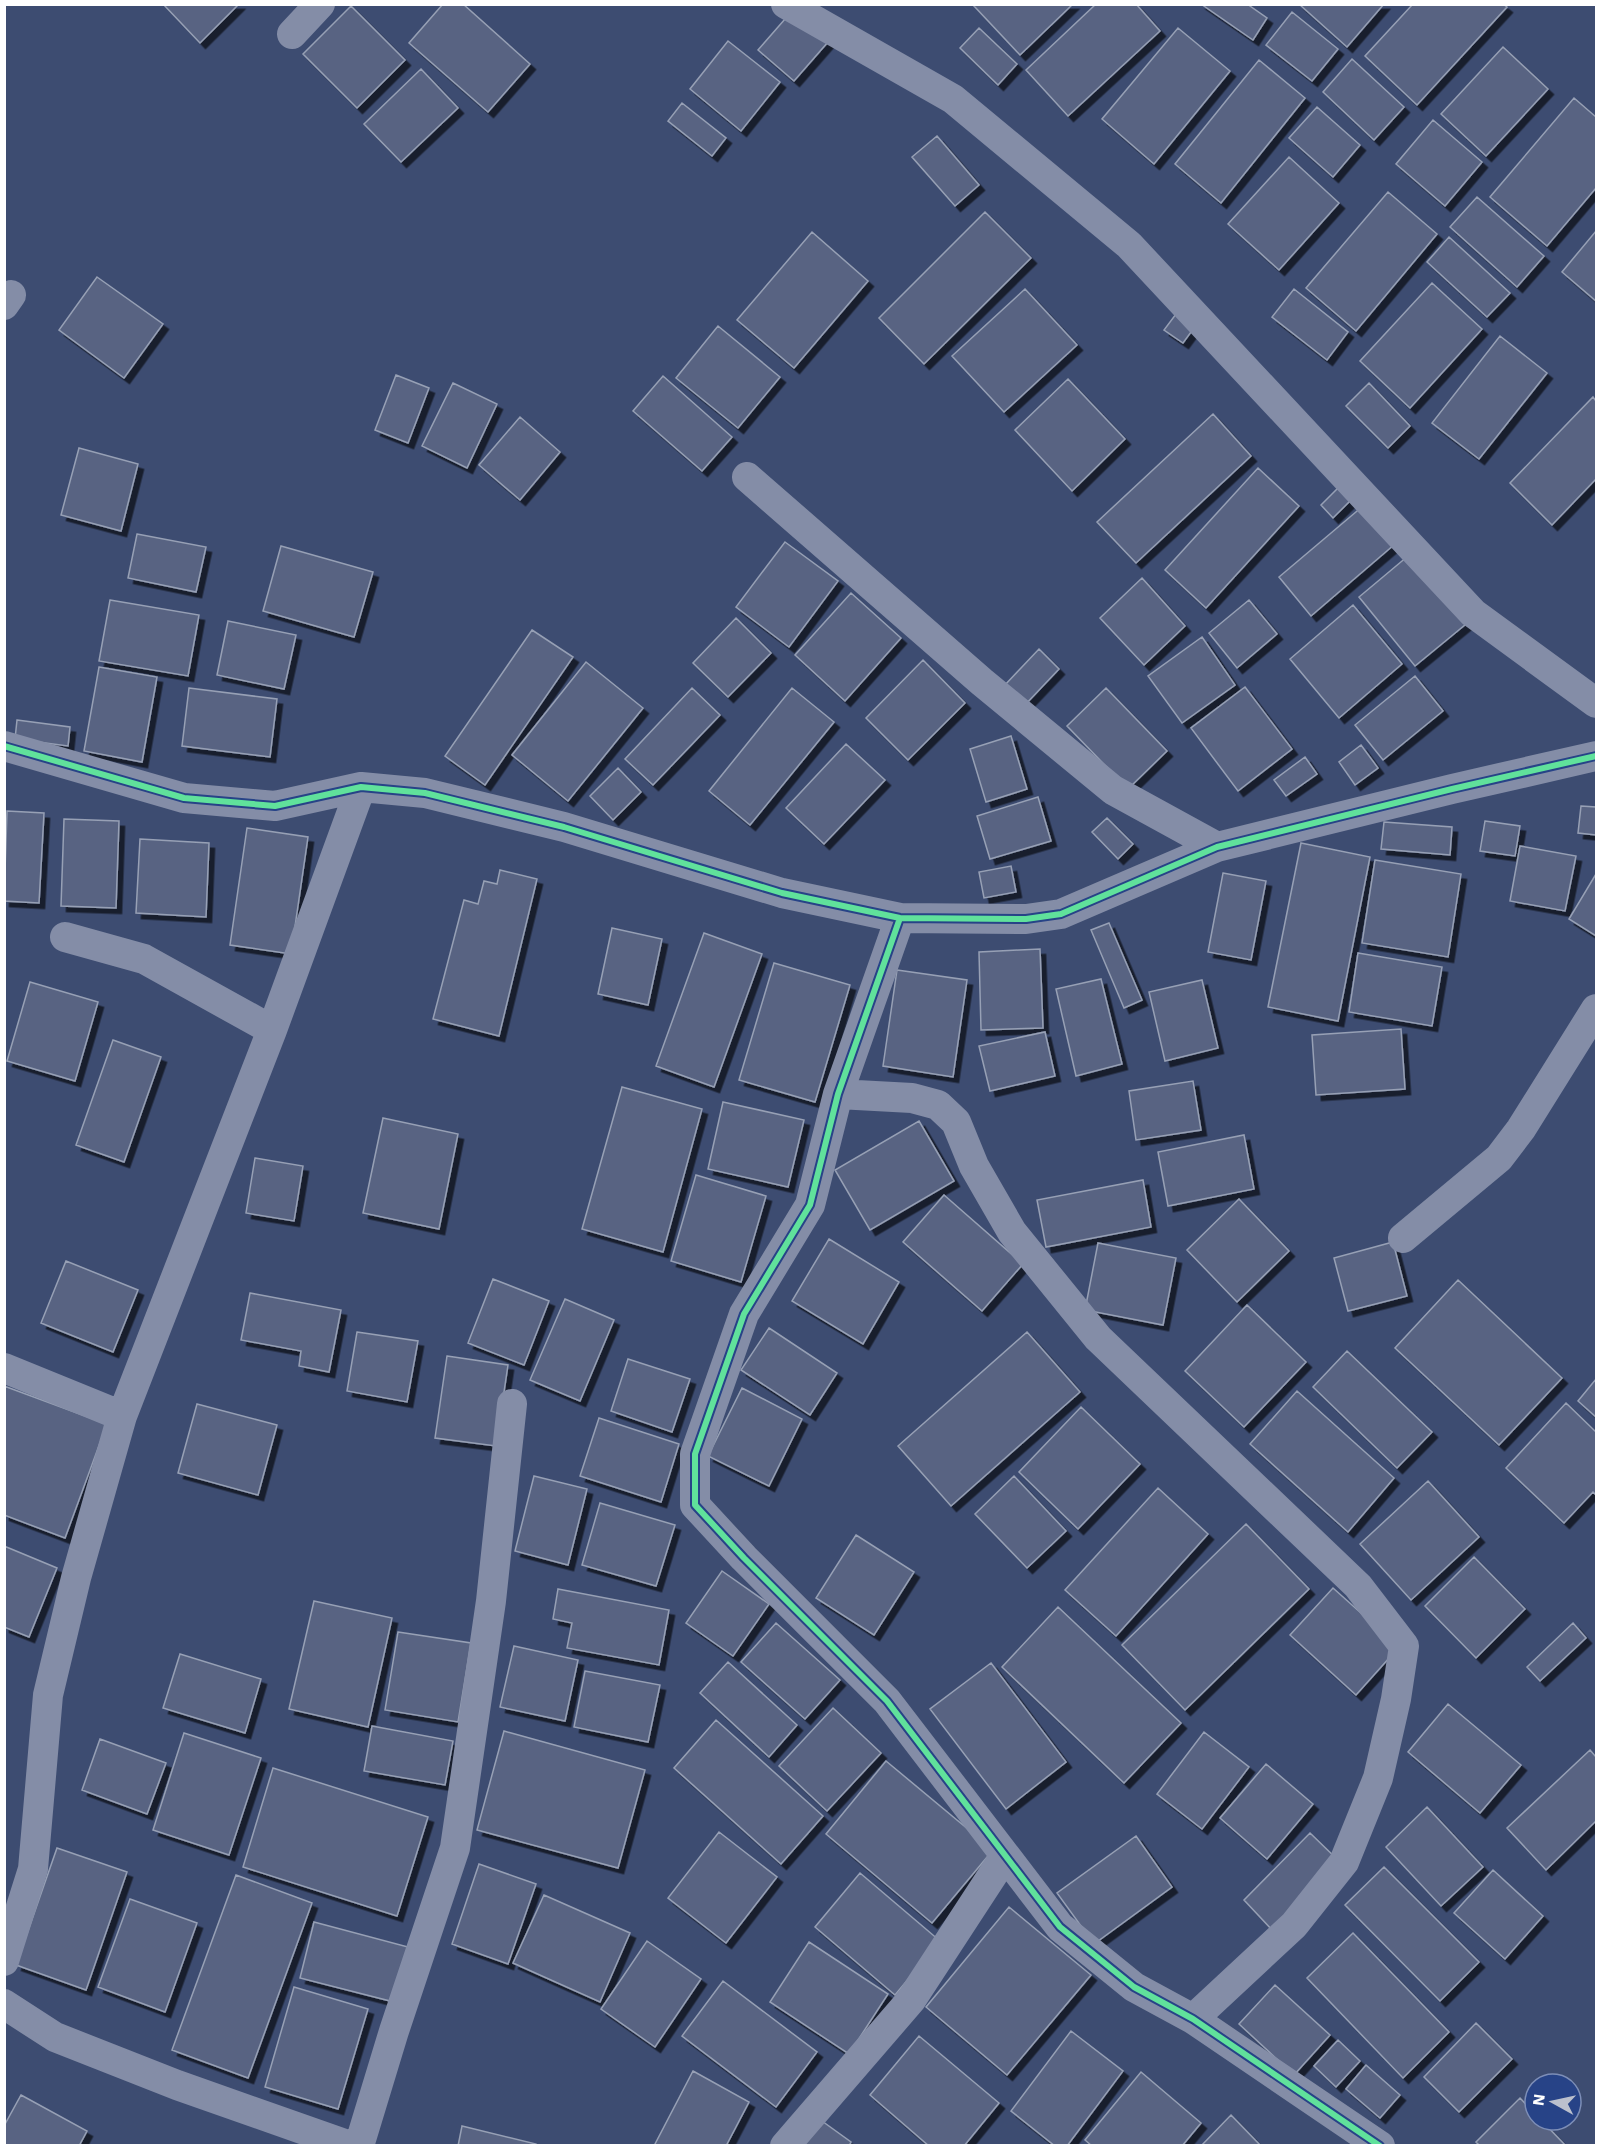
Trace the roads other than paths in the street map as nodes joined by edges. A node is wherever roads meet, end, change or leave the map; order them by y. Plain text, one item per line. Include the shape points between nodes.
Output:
1 (320, 4) edge
2 (786, 4) edge
3 (292, 34) dead end
4 (747, 477) dead end
5 (1596, 703) edge
6 (4, 746) edge
7 (1596, 756) edge
8 (362, 787) junction
9 (1217, 847) junction
10 (900, 918) junction
11 (65, 937) dead end
12 (1596, 1009) edge
13 (272, 1030) junction
14 (838, 1095) junction
15 (1403, 1238) dead end
16 (4, 1368) edge
17 (512, 1404) dead end
18 (122, 1416) junction
19 (1005, 1856) junction
20 (4, 1961) edge
21 (4, 2004) edge
22 (1193, 2019) junction
23 (274, 2133) edge
24 (350, 2145) edge
25 (359, 2145) edge
26 (786, 2145) edge
27 (1380, 2145) edge

1 - 3 street
2 - 5 street via 953,99 1129,245 1473,613
4 - 9 street via 982,682 1113,790
6 - 8 street via 184,798 275,806
7 - 9 street
8 - 10 street via 425,793 564,828 782,892
8 - 13 street
9 - 10 street via 1061,914 1026,919
10 - 14 street
11 - 13 street via 144,959
12 - 15 street via 1499,1158
13 - 18 street
14 - 19 street via 810,1205 744,1314 694,1454 695,1505 887,1701
14 - 22 street via 912,1098 938,1106 956,1122 974,1166 1012,1232 1098,1338 1358,1586 1404,1646 1378,1778 1344,1862 1294,1925
16 - 18 street
17 - 25 street via 491,1601 455,1848
18 - 20 street via 48,1695 33,1869
19 - 22 street via 1060,1927 1134,1987
19 - 26 street via 911,2000
21 - 23 street via 56,2037 177,2085
22 - 27 street
23 - 24 street

